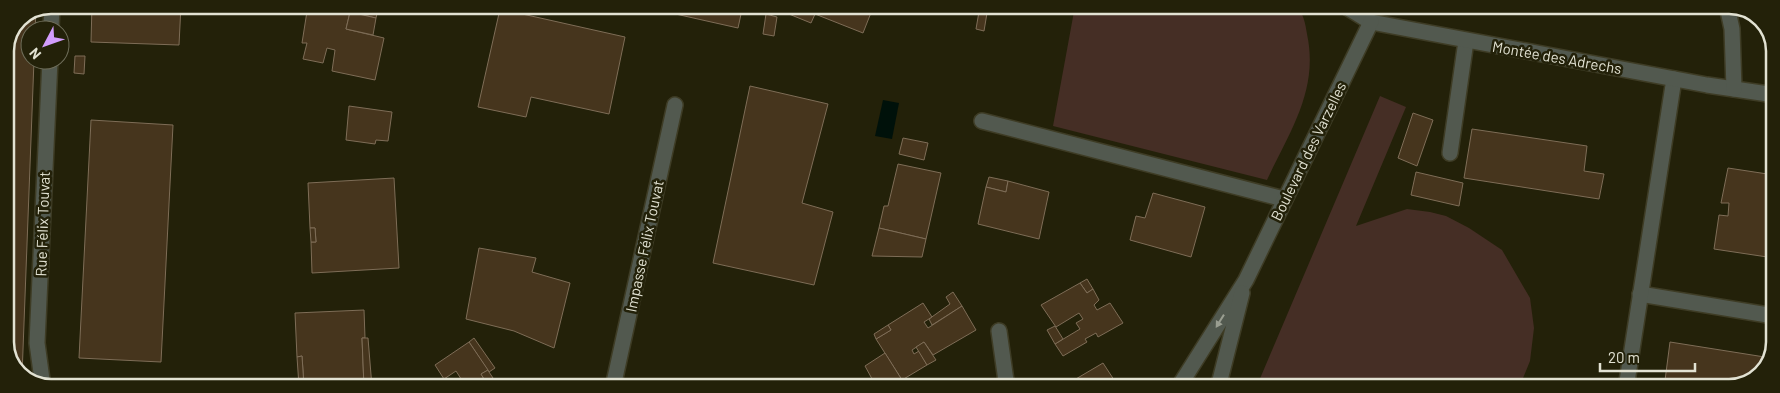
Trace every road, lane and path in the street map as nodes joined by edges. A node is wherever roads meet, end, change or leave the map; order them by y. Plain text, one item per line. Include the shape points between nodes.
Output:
1 (1358, 14) edge
2 (1729, 14) edge
3 (1371, 22) junction
4 (1466, 41) junction
5 (50, 70) edge
6 (1674, 79) junction
7 (1734, 89) junction
8 (1766, 94) edge
9 (675, 105) dead end
10 (982, 121) dead end
11 (1450, 153) dead end
12 (1284, 199) junction
13 (1246, 280) junction
14 (1640, 294) junction
15 (1766, 315) edge
16 (999, 331) dead end
17 (42, 378) edge
18 (615, 379) edge
19 (1006, 379) edge
20 (1184, 379) edge
21 (1220, 379) edge
22 (1627, 379) edge

1 - 3 street, Montée des Adrechs
2 - 7 street
3 - 4 street, Montée des Adrechs
3 - 12 street, Boulevard des Varzelles
4 - 6 street, Montée des Adrechs
4 - 11 street
5 - 17 street, Rue Félix Touvat via 37,344
6 - 7 street, Montée des Adrechs
6 - 14 street
7 - 8 street, Montée des Adrechs
9 - 18 street, Impasse Félix Touvat
10 - 12 street
12 - 13 street, Boulevard des Varzelles
13 -> 20 street, Boulevard des Varzelles
13 - 21 street, Boulevard des Varzelles
14 - 15 street
14 - 22 street
16 - 19 street

